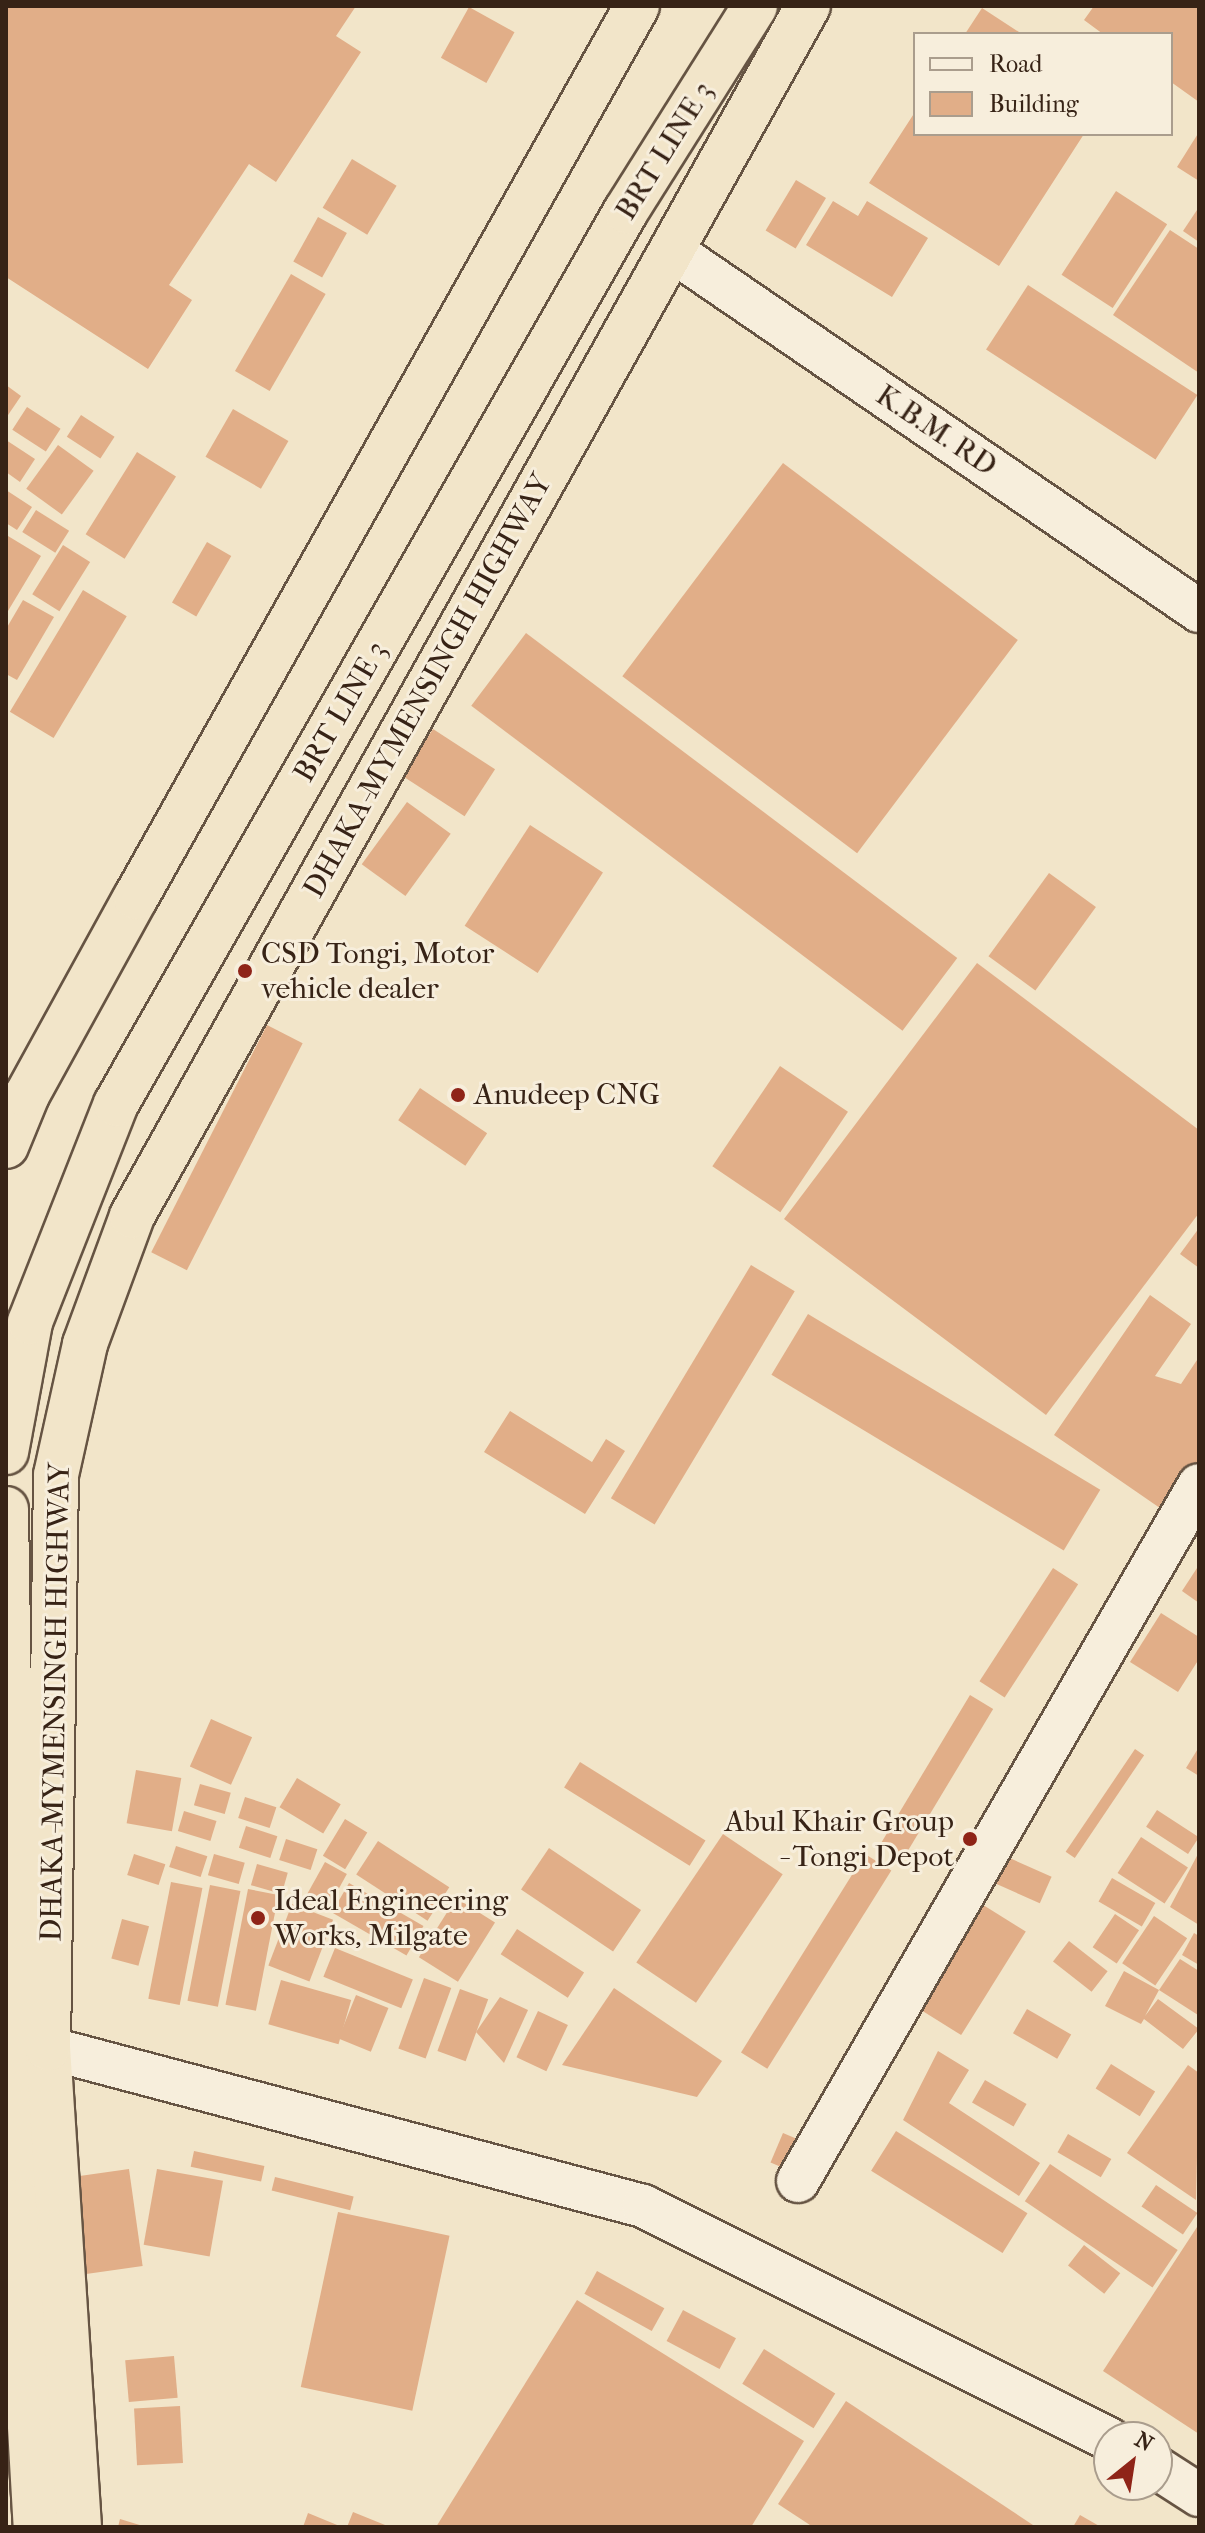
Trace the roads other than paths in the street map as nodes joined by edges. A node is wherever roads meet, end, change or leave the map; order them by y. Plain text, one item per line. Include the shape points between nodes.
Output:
1 (637, 6) edge
2 (755, 6) edge
3 (808, 6) edge
4 (674, 252) junction
5 (1199, 611) edge
6 (6, 1146) edge
7 (6, 1452) edge
8 (1199, 1485) edge
9 (6, 1509) edge
10 (48, 2048) junction
11 (798, 2181) dead end
12 (1093, 2431) edge
13 (1173, 2478) edge
14 (1199, 2495) edge
15 (36, 2527) edge
16 (79, 2527) edge

1 - 6 highway via 136,897 27,1095
2 - 7 highway, BRT LINE 3 via 626,211 116,1104 30,1322
3 - 4 highway, DHAKA-MYMENSINGH HIGHWAY
4 - 5 street, K.B.M. RD
4 - 10 highway, DHAKA-MYMENSINGH HIGHWAY via 132,1216 85,1344 56,1475
8 - 11 street
9 - 15 highway via 17,2202
10 - 12 street via 643,2206
10 - 16 highway, DHAKA-MYMENSINGH HIGHWAY
13 - 14 street

